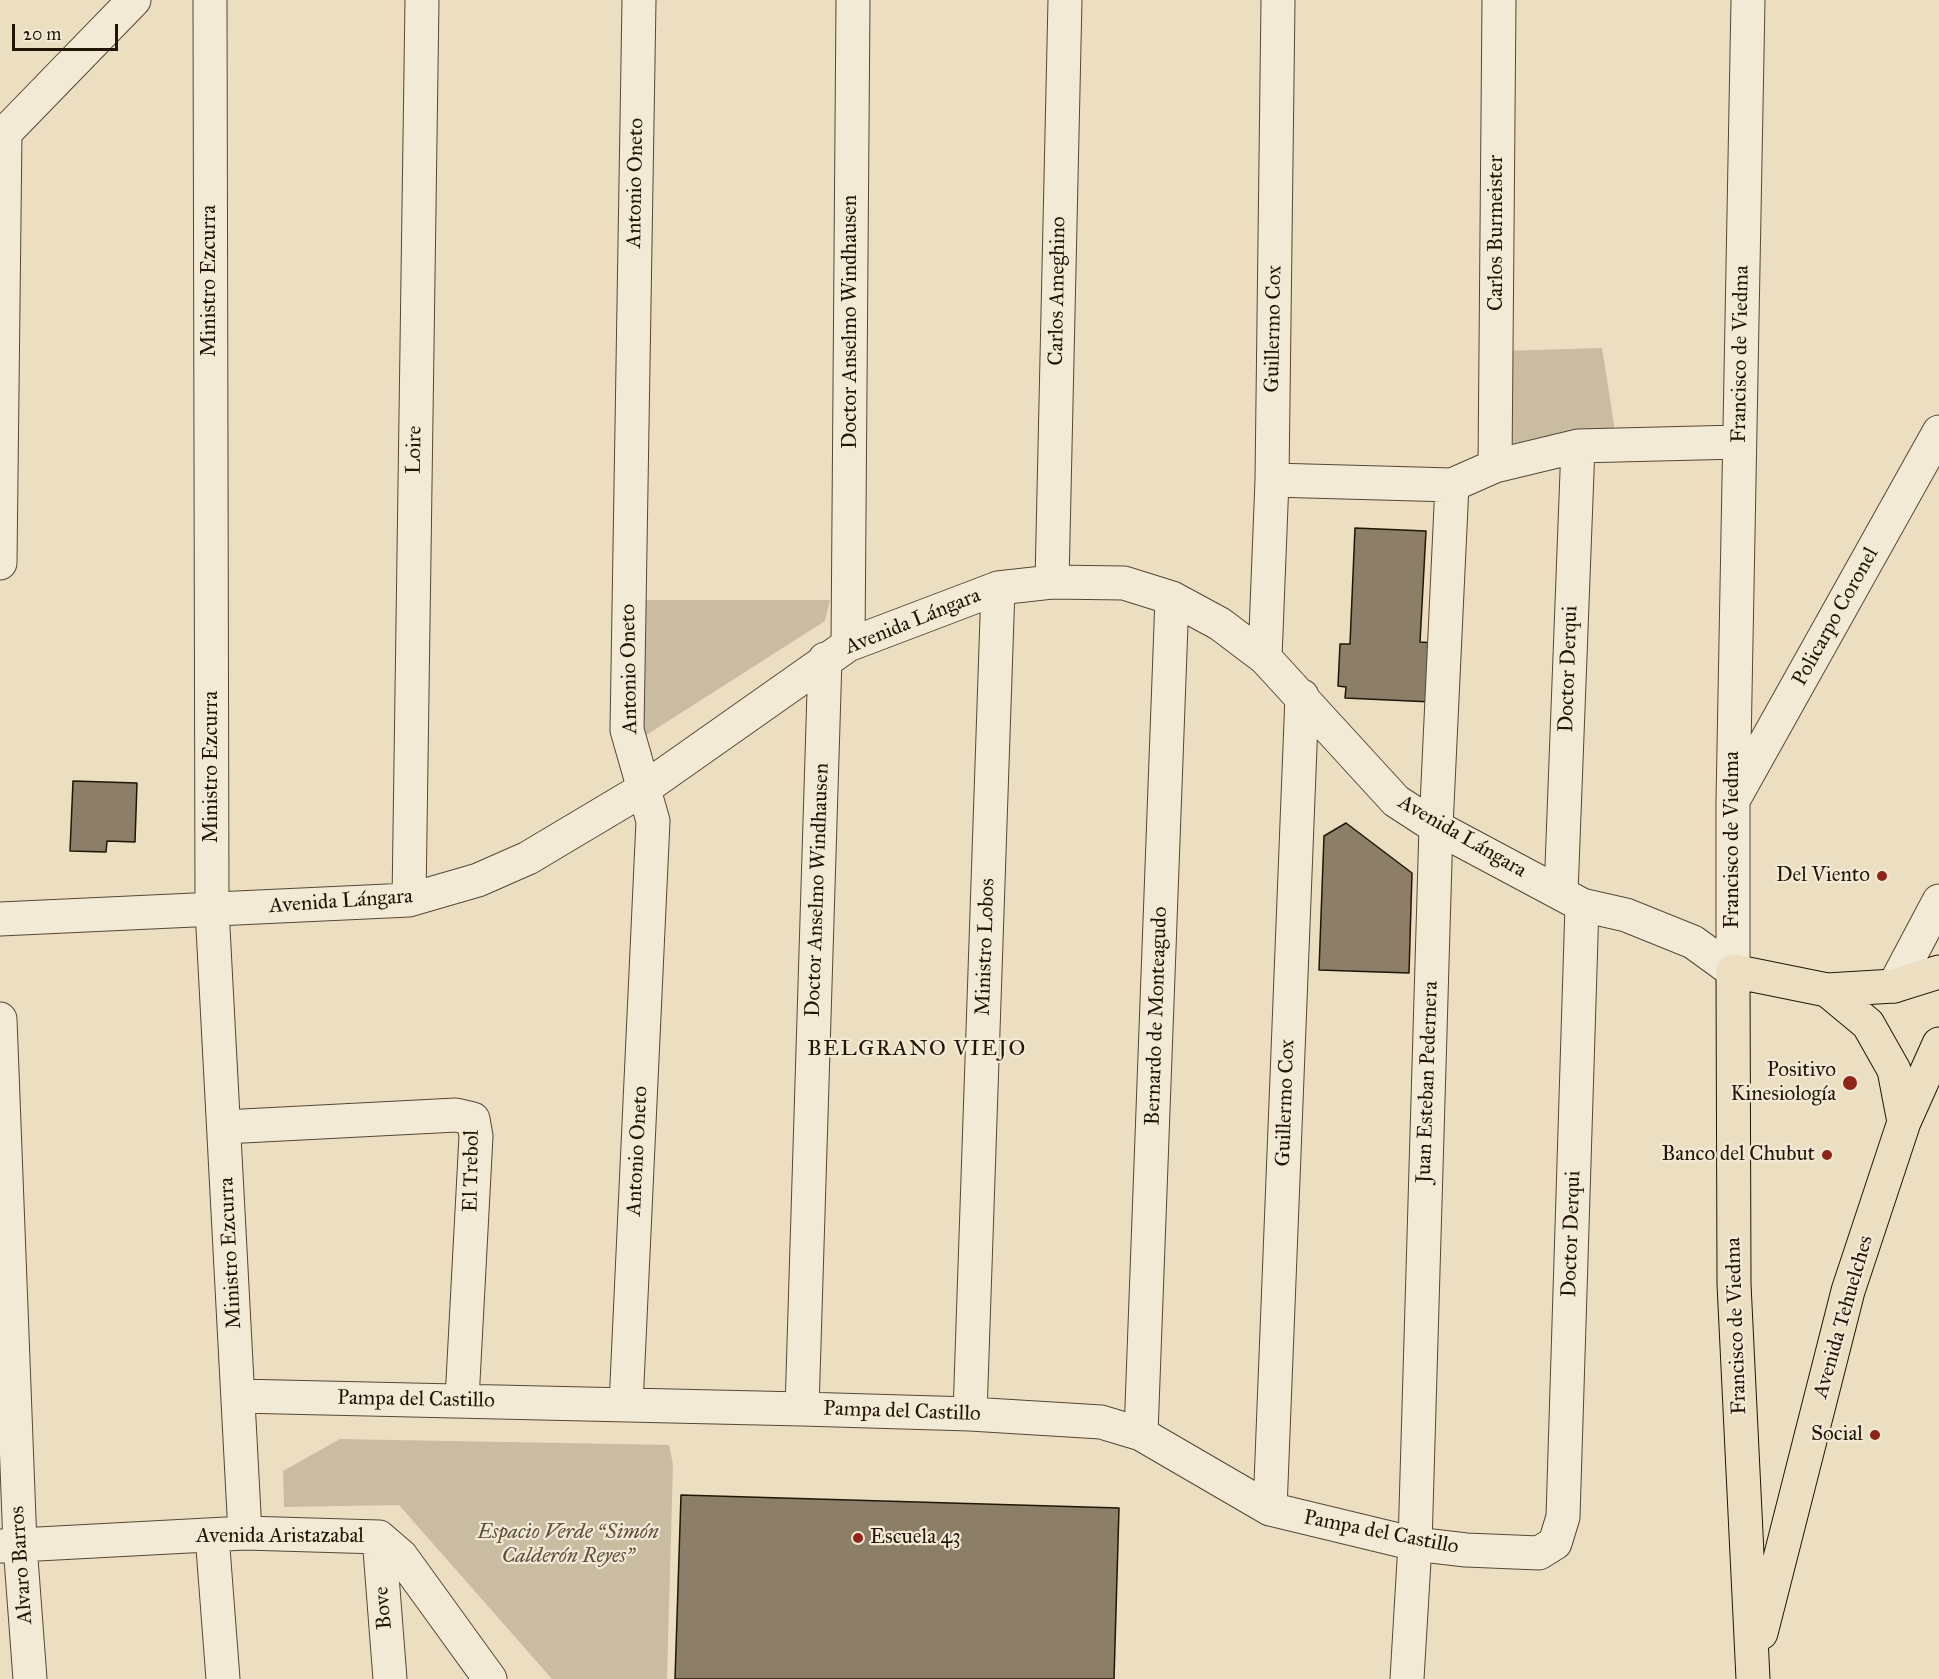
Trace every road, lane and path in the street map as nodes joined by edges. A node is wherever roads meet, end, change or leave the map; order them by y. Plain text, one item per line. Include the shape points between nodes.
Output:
1 (134, 0) edge
2 (210, 0) edge
3 (422, 0) edge
4 (639, 0) edge
5 (853, 0) edge
6 (1065, 0) edge
7 (1278, 0) edge
8 (1499, 0) edge
9 (1748, 0) edge
10 (2, 135) edge
11 (1939, 432) edge
12 (1739, 442) junction
13 (1578, 446) junction
14 (1495, 466) junction
15 (1272, 480) junction
16 (1452, 485) junction
17 (0, 562) edge
18 (1052, 582) junction
19 (998, 588) junction
20 (1172, 598) junction
21 (837, 652) junction
22 (1265, 658) junction
23 (1302, 696) junction
24 (642, 790) junction
25 (1733, 801) junction
26 (1436, 827) junction
27 (1571, 899) junction
28 (409, 900) junction
29 (1939, 901) edge
30 (212, 909) junction
31 (0, 919) edge
32 (1733, 971) junction
33 (1939, 972) edge
34 (1893, 986) junction
35 (1827, 990) junction
36 (0, 1019) edge
37 (1938, 1048) edge
38 (1904, 1122) junction
39 (224, 1127) junction
40 (238, 1396) junction
41 (462, 1400) junction
42 (626, 1405) junction
43 (802, 1408) junction
44 (970, 1414) junction
45 (1141, 1434) junction
46 (1270, 1509) junction
47 (246, 1533) junction
48 (212, 1535) junction
49 (379, 1537) junction
50 (1415, 1544) junction
51 (10, 1546) edge
52 (1539, 1553) joint
53 (1753, 1673) edge
54 (30, 1679) edge
55 (223, 1679) edge
56 (390, 1679) edge
57 (490, 1679) edge
58 (1407, 1679) edge

1 - 10 street
2 - 30 street, Ministro Ezcurra
3 - 28 street, Loire
4 - 24 street, Antonio Oneto via 627,730
5 - 21 street, Doctor Anselmo Windhausen
6 - 18 street, Carlos Ameghino
7 - 15 street, Guillermo Cox
8 - 14 street, Carlos Burmeister
9 - 12 street, Francisco de Viedma
10 - 17 street
11 - 25 street, Policarpo Coronel
12 - 13 street
12 - 25 street, Francisco de Viedma
13 - 14 street
13 - 27 street, Doctor Derqui
14 - 16 street
15 - 16 street
15 - 22 street, Guillermo Cox
16 - 26 street, Juan Esteban Pedernera
18 - 19 street, Avenida Lángara
18 - 20 street, Avenida Lángara via 1124,584
19 - 21 street, Avenida Lángara
19 - 44 street, Ministro Lobos
20 - 22 street, Avenida Lángara via 1220,624
20 - 45 street, Bernardo de Monteagudo
21 - 24 street, Avenida Lángara
21 - 43 street, Doctor Anselmo Windhausen
22 - 23 street, Avenida Lángara
23 - 26 street, Avenida Lángara via 1396,801
23 - 46 street, Guillermo Cox
24 - 28 street, Avenida Lángara via 528,858 478,880
24 - 42 street, Antonio Oneto via 653,821
25 - 32 street, Francisco de Viedma
26 - 27 street, Avenida Lángara
26 - 50 street, Juan Esteban Pedernera
27 - 32 street, Avenida Lángara via 1626,915 1693,942
27 - 52 street, Doctor Derqui via 1563,1517 1555,1543
28 - 30 street, Avenida Lángara
29 - 34 street
30 - 31 street, Avenida Lángara
30 - 39 street, Ministro Ezcurra
32 - 35 main road
32 - 53 main road, Francisco de Viedma via 1734,1284
33 - 34 main road
34 - 35 main road
35 - 38 main road via 1868,1024 1894,1070
36 - 51 street, Alvaro Barros
37 - 38 main road, Avenida Tehuelches
38 - 53 main road, Avenida Tehuelches via 1848,1291
39 - 40 street, Ministro Ezcurra
39 - 41 street, El Trebol via 456,1115 473,1119 476,1136
40 - 41 street, Pampa del Castillo
40 - 47 street, Ministro Ezcurra
41 - 42 street, Pampa del Castillo
42 - 43 street, Pampa del Castillo
43 - 44 street, Pampa del Castillo
44 - 45 street, Pampa del Castillo via 1101,1422
45 - 46 street, Pampa del Castillo
46 - 50 street, Pampa del Castillo
47 - 48 street, Avenida Aristazabal
47 - 49 street, Avenida Aristazabal
48 - 51 street, Avenida Aristazabal
48 - 55 street
49 - 56 street, Bove
49 - 57 street, Avenida Aristazabal via 401,1556
50 - 52 street, Pampa del Castillo
50 - 58 street, Juan Esteban Pedernera
51 - 54 street, Alvaro Barros

